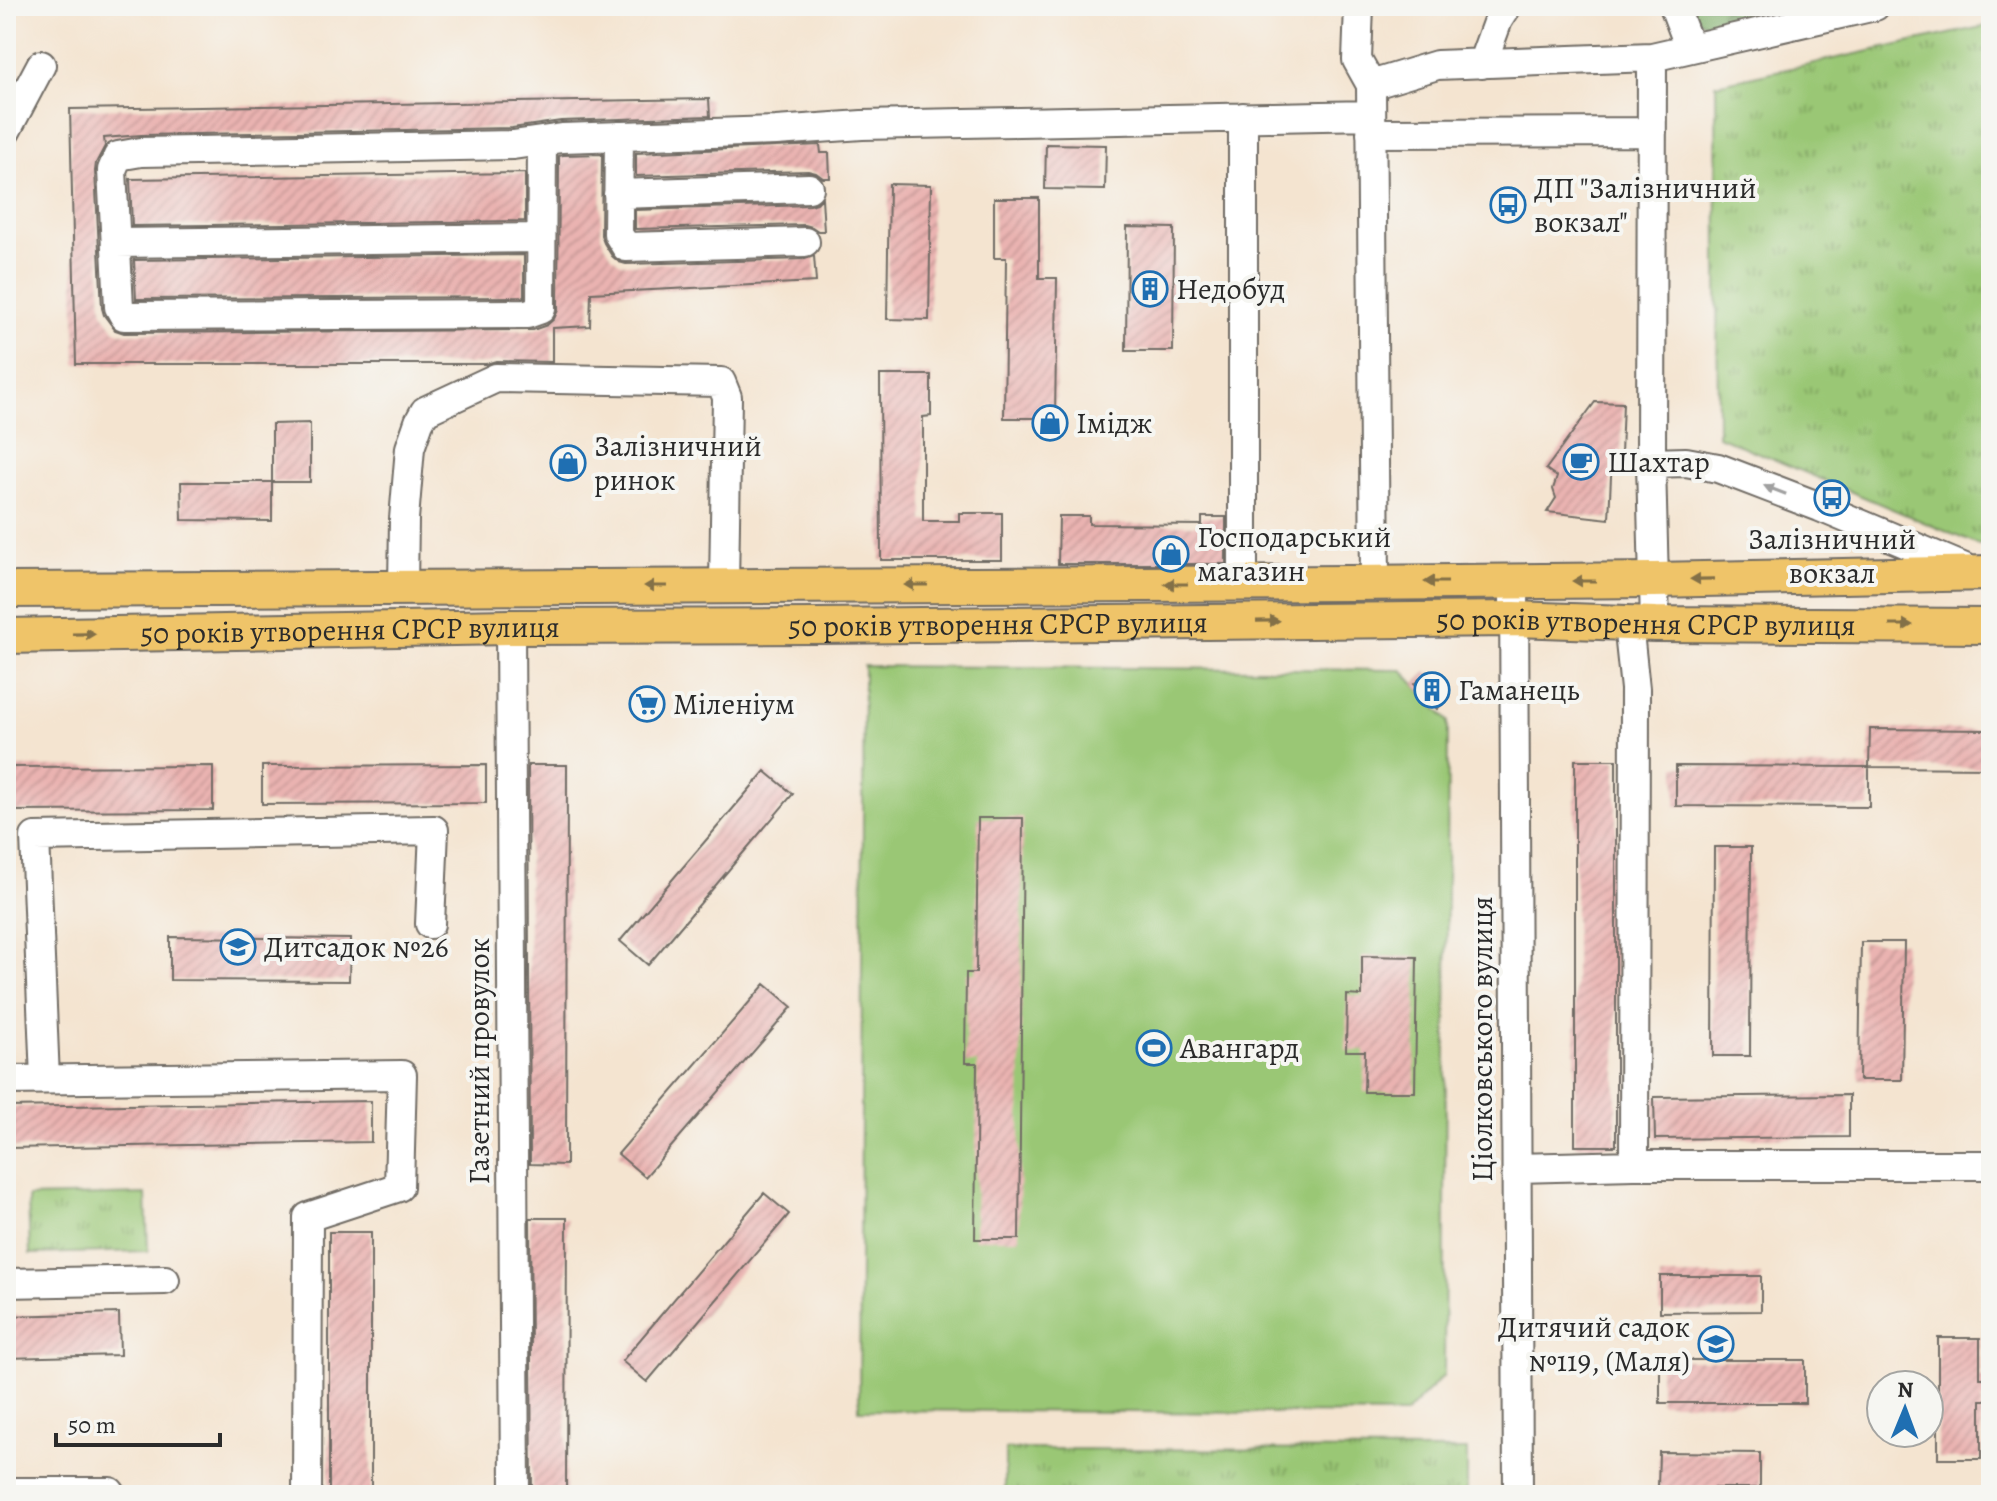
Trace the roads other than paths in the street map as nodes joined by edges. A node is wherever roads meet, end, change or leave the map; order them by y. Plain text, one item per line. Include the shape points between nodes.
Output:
1 (1359, 6) edge
2 (1507, 6) edge
3 (1674, 6) edge
4 (1875, 6) edge
5 (1690, 48) junction
6 (1652, 57) junction
7 (1482, 64) junction
8 (41, 65) dead end
9 (1371, 85) junction
10 (1243, 117) junction
11 (1371, 124) junction
12 (6, 131) edge
13 (1652, 132) junction
14 (619, 136) junction
15 (542, 141) junction
16 (809, 188) dead end
17 (618, 194) junction
18 (541, 238) junction
19 (805, 242) dead end
20 (116, 243) junction
21 (1651, 463) junction
22 (1984, 573) edge
23 (1654, 580) junction
24 (1514, 582) junction
25 (1243, 583) junction
26 (1375, 583) junction
27 (724, 586) junction
28 (403, 587) junction
29 (6, 590) edge
30 (1514, 619) junction
31 (1641, 624) junction
32 (1991, 626) edge
33 (510, 627) junction
34 (6, 636) edge
35 (430, 924) dead end
36 (45, 1079) junction
37 (6, 1080) edge
38 (1634, 1165) junction
39 (1991, 1165) edge
40 (1517, 1168) junction
41 (165, 1280) dead end
42 (6, 1283) edge
43 (6, 1492) edge
44 (112, 1495) edge
45 (307, 1495) edge
46 (515, 1495) edge
47 (1518, 1495) edge

1 - 9 street via 1357,60
2 - 7 street
3 - 5 street
4 - 5 street
5 - 6 street
6 - 7 street
6 - 13 street
7 - 9 street via 1437,65
8 - 12 street
9 - 11 street
10 - 11 street
10 - 14 street
10 - 25 street
11 - 13 street
11 - 26 street
13 - 21 street
14 - 15 street
14 - 17 street
15 - 18 street
15 - 20 street via 118,156 112,170
16 - 17 street
17 - 19 street via 618,234 626,247
18 - 20 street
18 - 20 street via 541,309 527,314 124,316
22 -> 21 street via 1718,468
21 - 23 street
22 -> 23 main road, 50 років утворення СРСР вулиця
23 -> 24 main road, 50 років утворення СРСР вулиця
23 - 31 street
24 -> 26 main road, 50 років утворення СРСР вулиця
24 - 30 street, Ціолковського вулиця
25 - 26 main road, 50 років утворення СРСР вулиця
25 -> 27 main road, 50 років утворення СРСР вулиця
27 -> 28 main road, 50 років утворення СРСР вулиця
27 - 28 street via 727,397 721,382 496,378 425,411 419,422 410,448
28 - 29 main road, 50 років утворення СРСР вулиця
30 - 31 main road, 50 років утворення СРСР вулиця
33 -> 30 main road, 50 років утворення СРСР вулиця
30 - 40 street, Ціолковського вулиця
31 -> 32 main road, 50 років утворення СРСР вулиця
31 - 38 street via 1635,689
34 -> 33 main road, 50 років утворення СРСР вулиця
33 - 46 street, Газетний провулок
35 - 36 street via 434,830 35,837
36 - 37 street
36 - 45 street via 402,1075 399,1187 308,1217
38 - 39 street
38 - 40 street
40 - 47 street, Ціолковського вулиця
41 - 42 street
43 - 44 street

